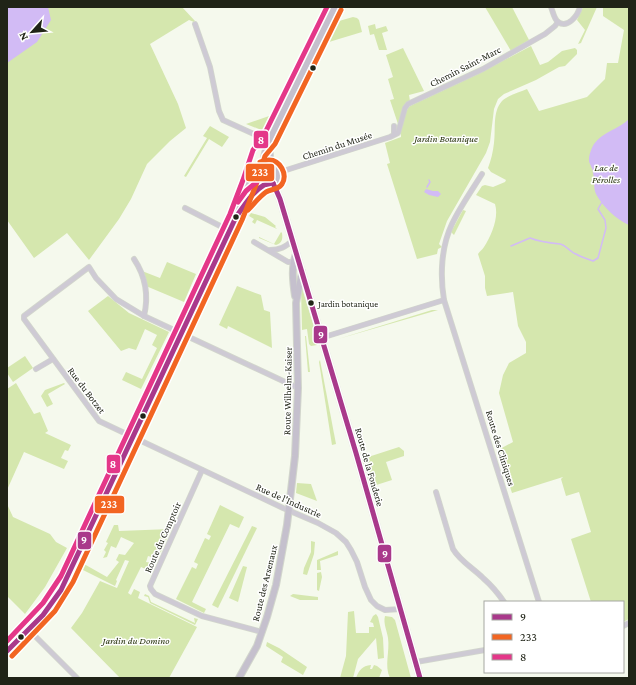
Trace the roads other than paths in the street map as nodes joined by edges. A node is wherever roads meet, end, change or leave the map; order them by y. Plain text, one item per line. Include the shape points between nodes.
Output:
1 (335, 7) edge
2 (551, 7) edge
3 (580, 7) edge
4 (558, 22) junction
5 (195, 24) dead end
6 (394, 126) dead end
7 (394, 134) junction
8 (269, 141) junction
9 (271, 167) junction
10 (261, 171) junction
11 (277, 173) junction
12 (482, 174) dead end
13 (273, 183) junction
14 (264, 184) junction
15 (185, 208) dead end
16 (236, 217) junction
17 (230, 231) junction
18 (292, 241) junction
19 (254, 242) dead end
20 (268, 250) junction
21 (134, 259) dead end
22 (296, 262) junction
23 (302, 272) junction
24 (444, 300) junction
25 (296, 303) junction
26 (144, 316) junction
27 (182, 333) junction
28 (321, 338) junction
29 (53, 359) junction
30 (36, 369) dead end
31 (298, 388) junction
32 (133, 437) junction
33 (202, 470) junction
34 (436, 492) dead end
35 (289, 511) junction
36 (503, 601) edge
37 (539, 601) edge
38 (401, 609) junction
39 (28, 630) junction
40 (262, 632) junction
41 (484, 650) edge
42 (7, 651) edge
43 (416, 662) junction
44 (77, 678) edge
45 (239, 678) edge
46 (420, 678) edge

1 - 8 main road
2 - 4 street
3 - 4 street, Chemin Saint-Marc via 573,20 566,23
4 - 7 street, Chemin Saint-Marc via 545,34 483,69 408,104 399,131
5 - 8 street via 210,67 223,120
6 - 7 street
7 - 11 street, Chemin du Musée via 354,150
8 - 9 main road
8 - 10 main road
9 - 10 main road via 265,167
9 - 11 main road
10 - 14 main road via 260,180
10 - 16 main road via 249,185
11 - 13 main road
12 - 24 street, Route des Cliniques via 451,225 445,244 442,278
13 - 14 main road
13 - 18 main road
14 - 16 main road via 247,200
15 - 17 street
16 - 17 main road
17 - 27 main road
18 - 20 street via 283,248
18 - 22 main road
19 - 20 street
20 - 22 street via 288,262
21 - 26 street via 145,280 147,296
22 - 23 main road, Route de la Fonderie
22 - 25 main road
23 - 25 main road, Route Wilhelm-Kaiser
23 - 28 main road, Route de la Fonderie
24 - 28 street
24 - 37 street, Route des Cliniques
25 - 31 main road, Route Wilhelm-Kaiser
26 - 27 street
26 - 29 street, Rue du Botzet via 116,299 89,267 25,314 24,319
27 - 31 street
27 - 32 main road
28 - 38 main road, Route de la Fonderie
29 - 30 street
29 - 32 street, Rue du Botzet via 99,421
31 - 35 main road, Route Wilhelm-Kaiser
32 - 33 street, Rue de l'Industrie
32 - 39 main road via 61,590 50,607
33 - 35 street, Rue de l'Industrie
33 - 40 street, Route du Comptoir via 150,586 151,589 155,594 202,616
34 - 36 street via 457,556 485,579
35 - 38 street, Rue de l'Industrie via 318,523 343,539 357,562 371,600 384,610
35 - 40 main road, Route des Arsenaux via 276,585
38 - 43 main road, Route de la Fonderie
39 - 42 main road
39 - 44 street
40 - 45 main road, Route des Arsenaux
41 - 43 street
43 - 46 main road, Route de la Fonderie

